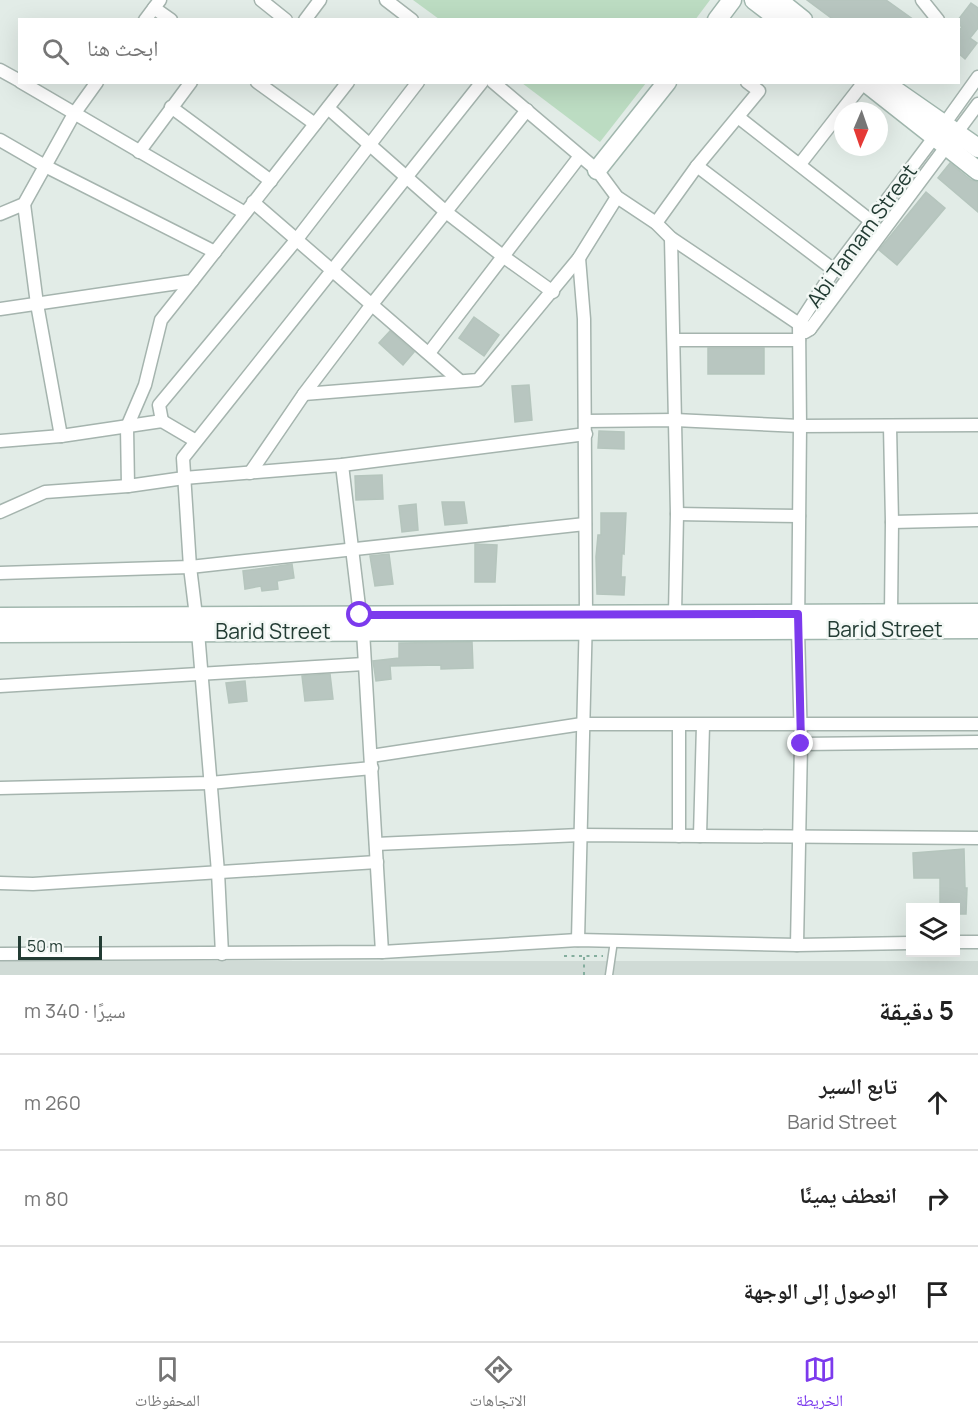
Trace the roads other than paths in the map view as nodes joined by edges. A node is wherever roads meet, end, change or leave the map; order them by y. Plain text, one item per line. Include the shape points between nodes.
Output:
1 (261, 0) edge
2 (320, 0) edge
3 (386, 0) edge
4 (732, 0) edge
5 (754, 0) edge
6 (778, 0) edge
7 (922, 0) edge
8 (157, 4) edge
9 (146, 18) edge
10 (169, 18) edge
11 (284, 18) edge
12 (306, 18) edge
13 (405, 18) edge
14 (718, 18) edge
15 (777, 18) edge
16 (800, 18) edge
17 (936, 18) edge
18 (0, 70) edge
19 (978, 77) edge
20 (18, 81) edge
21 (23, 84) edge
22 (96, 84) edge
23 (189, 84) edge
24 (259, 84) edge
25 (346, 84) edge
26 (416, 84) edge
27 (480, 84) edge
28 (495, 84) edge
29 (665, 84) edge
30 (750, 84) edge
31 (862, 84) edge
32 (867, 84) edge
33 (887, 84) edge
34 (978, 104) edge
35 (171, 107) junction
36 (328, 108) junction
37 (527, 110) junction
38 (74, 114) junction
39 (738, 117) junction
40 (315, 124) junction
41 (946, 135) junction
42 (0, 140) edge
43 (370, 144) junction
44 (978, 148) edge
45 (139, 152) junction
46 (580, 156) junction
47 (800, 164) junction
48 (45, 166) junction
49 (697, 166) junction
50 (597, 170) junction
51 (978, 171) edge
52 (406, 179) junction
53 (271, 180) junction
54 (617, 196) junction
55 (254, 202) junction
56 (24, 204) junction
57 (446, 212) junction
58 (245, 213) junction
59 (0, 214) edge
60 (871, 221) junction
61 (656, 223) junction
62 (671, 238) junction
63 (297, 239) junction
64 (215, 252) junction
65 (504, 257) junction
66 (579, 258) junction
67 (334, 270) junction
68 (834, 270) junction
69 (192, 281) junction
70 (553, 292) junction
71 (373, 303) junction
72 (37, 304) junction
73 (0, 309) edge
74 (802, 332) junction
75 (674, 340) junction
76 (429, 353) junction
77 (460, 381) junction
78 (304, 394) junction
79 (675, 420) junction
80 (162, 421) junction
81 (978, 425) edge
82 (127, 426) junction
83 (800, 426) junction
84 (890, 426) junction
85 (585, 428) junction
86 (61, 436) junction
87 (0, 441) edge
88 (196, 441) junction
89 (342, 465) junction
90 (250, 473) junction
91 (184, 478) junction
92 (128, 486) junction
93 (0, 512) edge
94 (677, 514) junction
95 (799, 516) junction
96 (978, 520) edge
97 (892, 522) junction
98 (585, 524) junction
99 (353, 550) junction
100 (190, 567) junction
101 (0, 573) edge
102 (891, 613) junction
103 (978, 613) edge
104 (675, 614) junction
105 (0, 616) edge
106 (798, 622) junction
107 (362, 623) junction
108 (585, 623) junction
109 (197, 624) junction
110 (978, 629) edge
111 (0, 633) edge
112 (364, 664) junction
113 (201, 673) junction
114 (0, 686) edge
115 (582, 724) junction
116 (978, 724) edge
117 (679, 725) junction
118 (703, 725) junction
119 (800, 725) junction
120 (978, 742) edge
121 (801, 744) junction
122 (372, 762) junction
123 (210, 783) junction
124 (0, 788) edge
125 (580, 835) junction
126 (679, 836) junction
127 (700, 836) junction
128 (798, 837) junction
129 (978, 838) edge
130 (376, 844) junction
131 (377, 862) junction
132 (218, 872) junction
133 (0, 884) edge
134 (578, 940) junction
135 (614, 941) junction
136 (960, 942) edge
137 (978, 942) edge
138 (906, 943) edge
139 (797, 945) junction
140 (382, 952) junction
141 (0, 954) edge
142 (222, 954) junction
143 (609, 975) edge

1 - 11 street
2 - 12 street
3 - 13 street
4 - 14 main road
5 - 15 main road
6 - 16 main road
7 - 17 street
8 - 9 street
8 - 10 street
18 - 20 street
19 - 41 street, Abi Tamam Street
21 - 38 street
22 - 38 street
23 - 35 street
24 - 40 street
25 - 36 street
26 - 43 street
27 - 52 street
28 - 37 street
29 - 50 main road
30 - 39 street via 759,91
31 - 47 street
32 - 41 main road
33 - 41 main road
34 - 41 street, Abi Tamam Street
35 - 45 street
35 - 53 street
36 - 40 street
36 - 43 street
37 - 46 street
37 - 57 street
38 - 45 street
38 - 48 street
39 - 47 street
39 - 49 street
40 - 53 street
41 - 44 main road
41 - 51 main road
41 - 60 street, Abi Tamam Street
41 - 74 street, Abi Tamam Street
42 - 48 street
43 - 52 street
43 - 63 street
45 - 58 street
46 - 50 street
46 - 65 street
47 - 60 street
48 - 56 street
48 - 64 street
49 - 61 street
49 - 68 street
50 - 54 street
52 - 57 street
52 - 67 street
53 - 55 street
54 - 61 street
54 - 66 street
55 - 58 street
55 - 63 street
56 - 59 street
56 - 72 street
57 - 65 street
57 - 71 street
58 - 64 street
60 - 68 street, Abi Tamam Street
61 - 62 street
62 - 74 street
62 - 75 street
63 - 67 street
63 - 80 street via 159,405
64 - 69 street
65 - 70 street
65 - 76 street
66 - 70 street
66 - 85 street
67 - 71 street
67 - 88 street
68 - 74 street, Abi Tamam Street
69 - 72 street
69 - 82 street via 161,320 145,385
70 - 77 street via 478,380
71 - 76 street
71 - 78 street
72 - 73 street
72 - 86 street
74 - 75 street
74 - 83 street
75 - 79 street
76 - 77 street
77 - 78 street
78 - 90 street
79 - 83 street
79 - 85 street
79 - 94 street
80 - 82 street
80 - 88 street
81 - 84 street
82 - 86 street
82 - 92 street
83 - 84 street
83 - 95 street
84 - 97 street
85 - 89 street
85 - 98 street
86 - 87 street
88 - 91 street via 183,458
89 - 90 street
89 - 99 street
90 - 91 street
91 - 92 street
91 - 100 street
92 - 93 street via 45,492
94 - 95 street
94 - 104 street
95 - 106 street
96 - 97 street
97 - 102 street
98 - 99 street
98 - 108 street
99 - 100 street
99 - 107 street
100 - 101 street
100 - 109 street
102 - 103 main road, Barid Street
102 - 106 main road, Barid Street
104 - 106 main road, Barid Street
104 - 108 main road, Barid Street
105 - 109 main road, Barid Street
106 - 108 main road, Barid Street
106 - 110 main road, Barid Street
106 - 119 street
107 - 108 main road, Barid Street
107 - 109 main road, Barid Street
107 - 112 street
108 - 115 street
109 - 111 main road, Barid Street
109 - 113 street
112 - 113 street
112 - 122 street
113 - 114 street
113 - 123 street
115 - 117 street
115 - 122 street
115 - 125 street
116 - 119 street
117 - 118 street
117 - 126 street
118 - 119 street
118 - 127 street
119 - 121 street
120 - 121 street
121 - 128 street
122 - 123 street
122 - 130 street
123 - 124 street
123 - 132 street
125 - 126 street
125 - 130 street
125 - 134 street
126 - 127 street
127 - 128 street
128 - 129 street
128 - 139 street
130 - 131 street
131 - 132 street
131 - 140 street
132 - 133 street
132 - 142 street
134 - 135 street
134 - 140 street
135 - 139 street
135 - 143 lane
136 - 137 street
138 - 139 street
140 - 142 street
141 - 142 street

